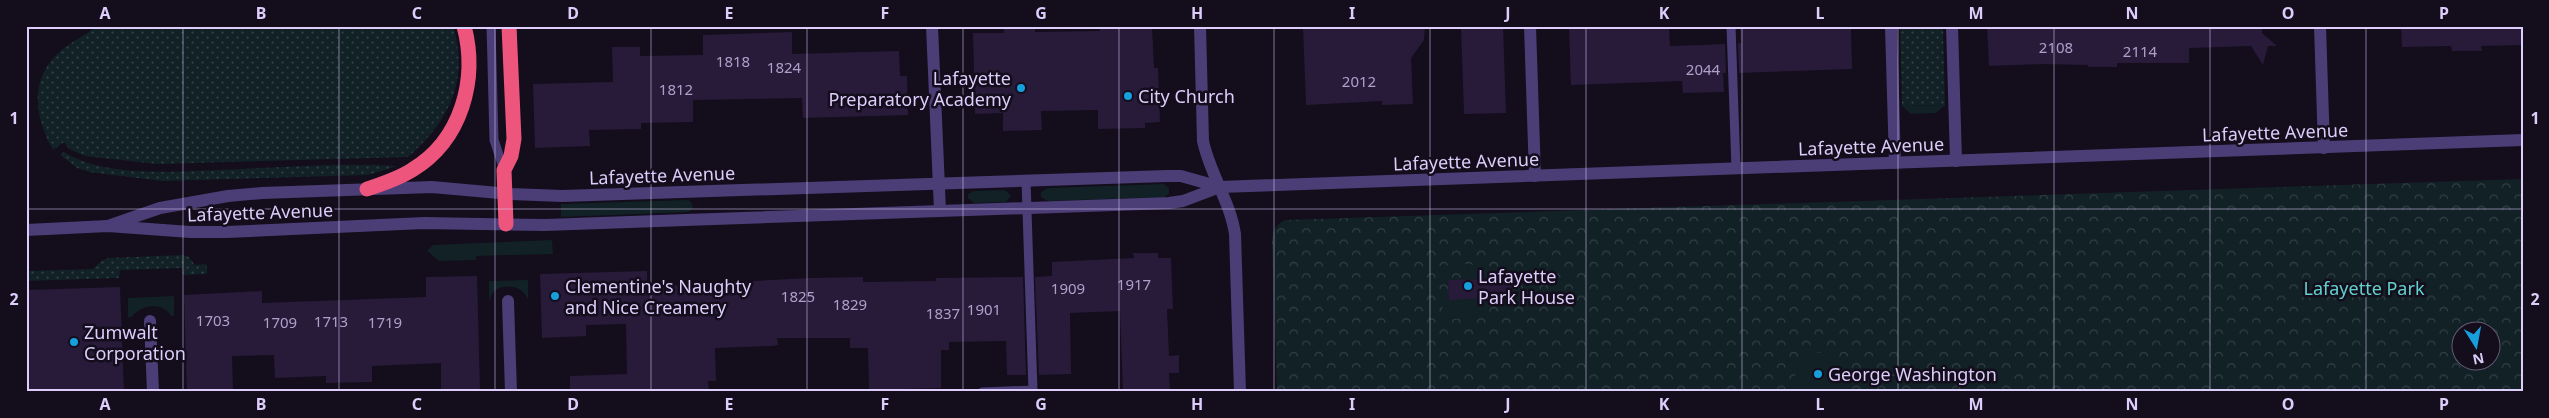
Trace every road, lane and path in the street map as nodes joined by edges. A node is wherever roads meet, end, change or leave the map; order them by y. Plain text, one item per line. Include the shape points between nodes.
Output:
1 (464, 26) edge
2 (491, 26) edge
3 (509, 26) edge
4 (932, 26) edge
5 (1200, 26) edge
6 (1530, 26) edge
7 (1731, 26) edge
8 (1891, 26) edge
9 (1952, 26) edge
10 (2320, 26) edge
11 (2523, 140) edge
12 (2324, 148) junction
13 (1956, 161) junction
14 (1895, 163) junction
15 (1736, 169) junction
16 (504, 170) junction
17 (1535, 176) junction
18 (1026, 180) junction
19 (938, 183) junction
20 (1220, 187) junction
21 (367, 189) junction
22 (505, 193) junction
23 (1027, 208) junction
24 (940, 211) junction
25 (506, 224) junction
26 (108, 226) junction
27 (26, 230) edge
28 (508, 301) dead end
29 (150, 321) dead end
30 (1033, 391) edge
31 (153, 392) edge
32 (510, 392) edge
33 (982, 392) edge
34 (1240, 392) edge

1 - 21 highway via 470,70 467,92 454,125 440,147 413,170
2 - 16 lane via 494,140
3 - 16 highway via 514,139
4 - 19 street
5 - 20 street via 1203,141
6 - 17 street
7 - 15 lane
8 - 14 street
9 - 13 street
10 - 12 street
11 - 12 street, Lafayette Avenue
12 - 13 street, Lafayette Avenue
13 - 14 street, Lafayette Avenue
14 - 15 street, Lafayette Avenue
15 - 17 street, Lafayette Avenue
16 - 22 highway
17 - 20 street, Lafayette Avenue
18 - 19 street, Lafayette Avenue
18 - 20 street, Lafayette Avenue via 1181,176
18 - 23 lane
19 - 22 street, Lafayette Avenue via 562,196
19 - 24 street
20 - 23 street, Lafayette Avenue via 1169,203
20 - 34 street via 1235,234
21 - 22 street, Lafayette Avenue via 432,186
21 - 26 street, Lafayette Avenue via 228,196 160,208
22 - 25 highway
23 - 24 street, Lafayette Avenue
23 - 30 lane
24 - 25 street, Lafayette Avenue
25 - 26 street, Lafayette Avenue via 424,223 227,232
26 - 27 street, Lafayette Avenue
28 - 32 street
29 - 31 street
30 - 33 lane

